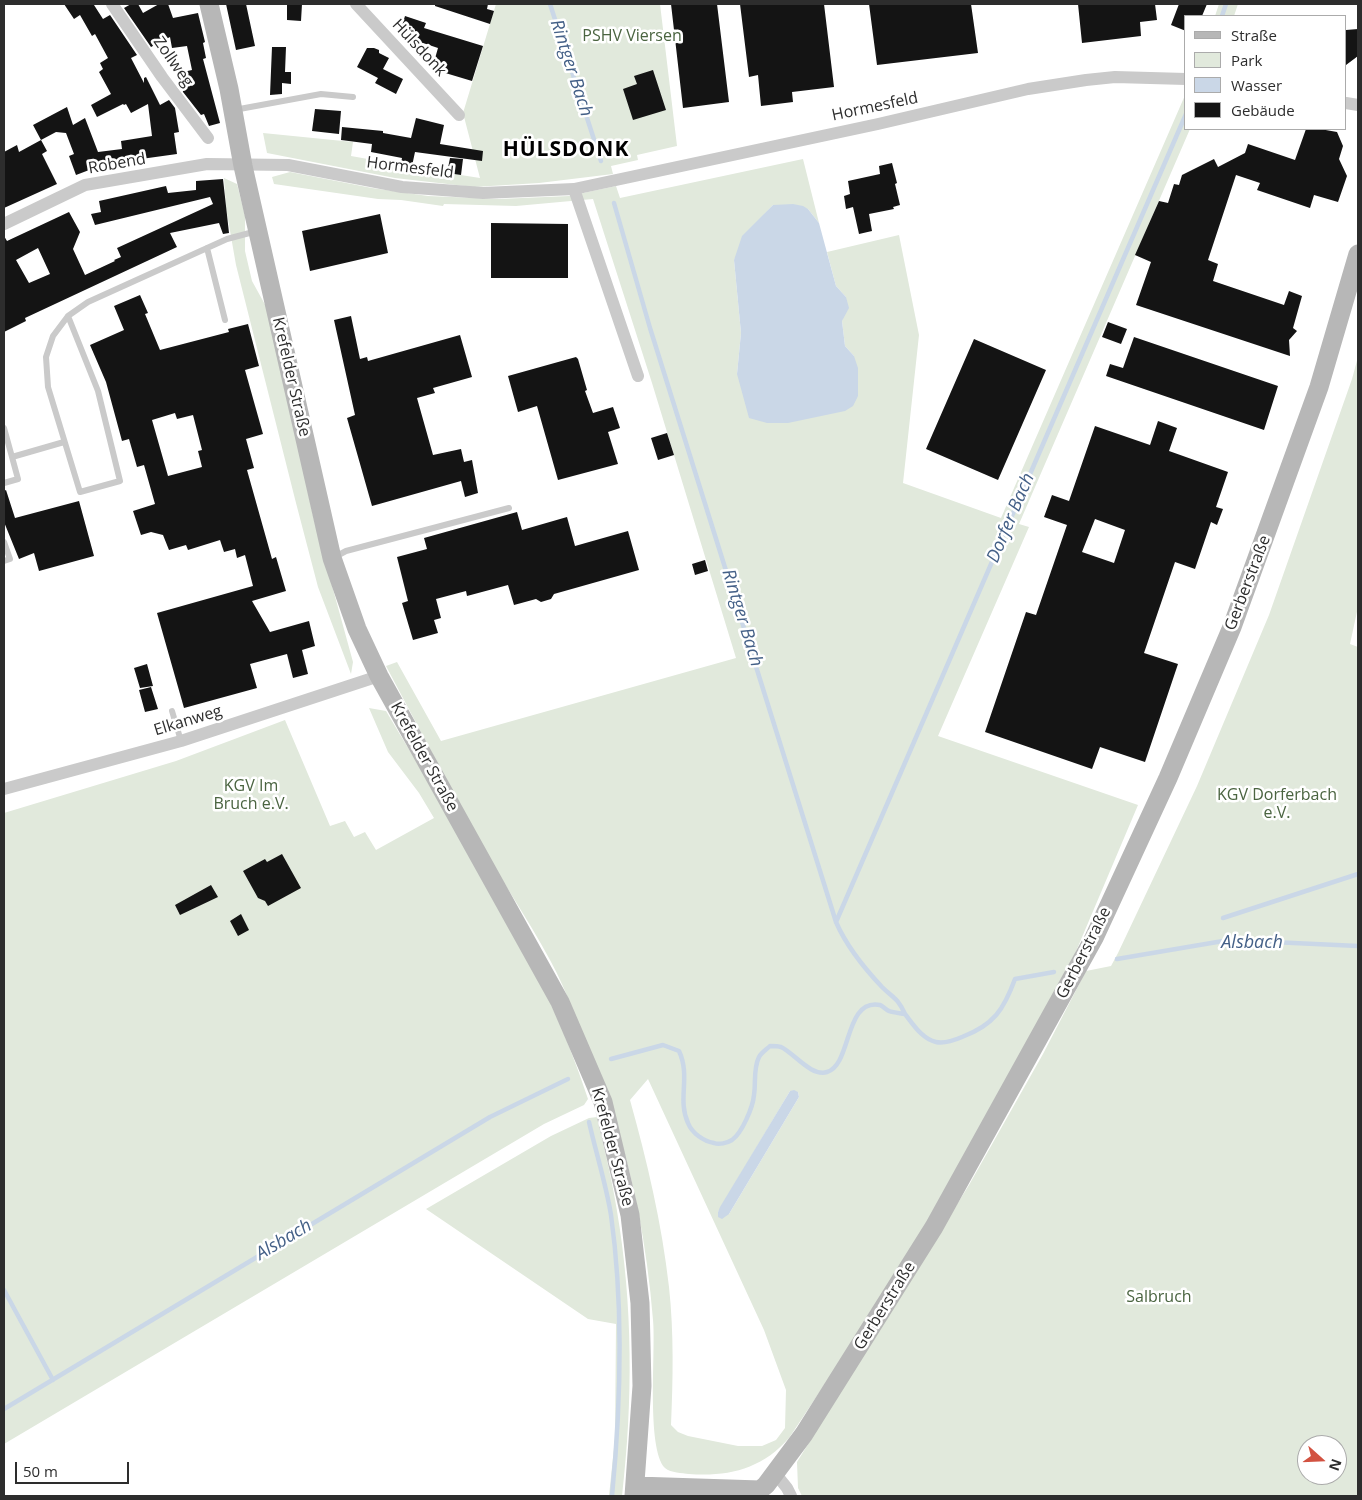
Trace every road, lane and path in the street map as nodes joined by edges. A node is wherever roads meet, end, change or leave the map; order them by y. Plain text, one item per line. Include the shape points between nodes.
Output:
1 (112, 4) edge
2 (209, 4) edge
3 (356, 4) edge
4 (1184, 79) edge
5 (354, 97) dead end
6 (233, 110) junction
7 (459, 115) dead end
8 (208, 138) dead end
9 (244, 166) junction
10 (579, 188) junction
11 (4, 224) edge
12 (258, 231) junction
13 (207, 248) junction
14 (1358, 254) edge
15 (68, 316) junction
16 (225, 320) dead end
17 (638, 376) dead end
18 (4, 428) edge
19 (64, 442) junction
20 (12, 456) junction
21 (4, 483) edge
22 (509, 508) dead end
23 (4, 542) edge
24 (332, 558) junction
25 (4, 561) edge
26 (379, 676) junction
27 (172, 711) dead end
28 (181, 741) junction
29 (4, 789) edge
30 (775, 1473) junction
31 (635, 1491) edge
32 (753, 1493) edge
33 (791, 1496) edge

1 - 8 street, Zollweg
2 - 6 main road, Krefelder Straße
3 - 7 street, Hülsdonk
4 - 10 street, Hormesfeld via 1115,78 1028,89
5 - 6 lane via 321,94
6 - 9 main road, Krefelder Straße
9 - 10 street, Hormesfeld via 288,165 402,186 483,193
9 - 11 street, Robend via 206,164 85,185
9 - 12 main road, Krefelder Straße
10 - 17 street
12 - 13 lane
12 - 24 main road, Krefelder Straße
13 - 15 lane via 88,302
13 - 16 lane
14 - 30 main road, Gerberstraße via 1316,394 1232,627 1168,778 1094,938 934,1227 813,1420
15 - 19 lane via 53,336 46,357 48,387
15 - 19 lane via 98,391 120,481 80,492
18 - 20 lane
19 - 20 lane
20 - 21 lane via 18,479
22 - 24 lane via 346,551
23 - 25 lane via 10,559
24 - 26 main road, Krefelder Straße via 357,629
26 - 28 street, Elkanweg
26 - 31 main road, Krefelder Straße via 560,1002 603,1102 630,1215 640,1303 642,1386
27 - 28 lane
28 - 29 street, Elkanweg
30 - 32 main road, Gerberstraße via 766,1485
30 - 33 street
31 - 32 main road, Gerberstraße

